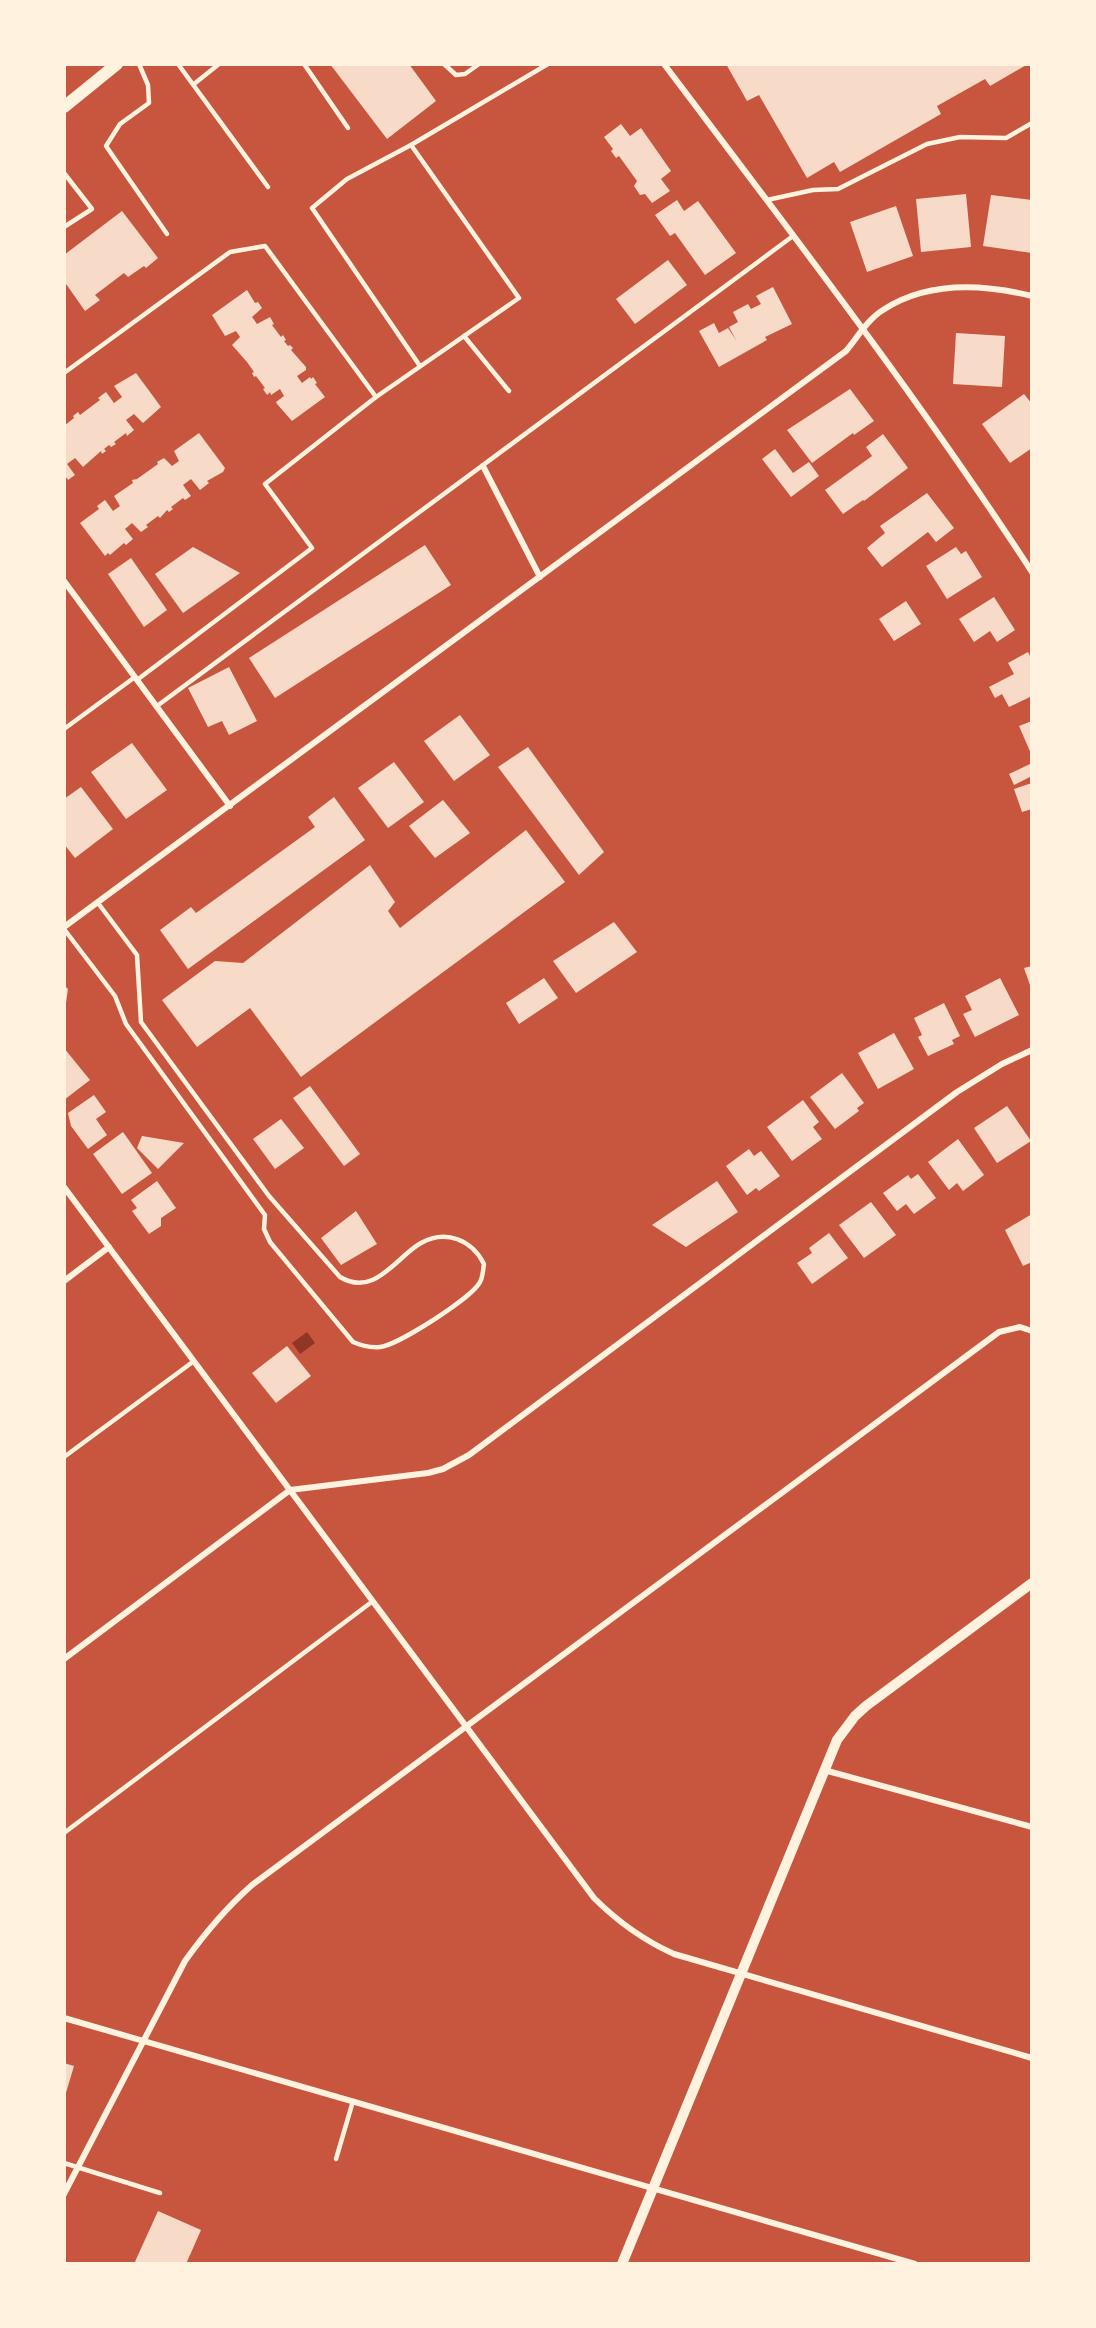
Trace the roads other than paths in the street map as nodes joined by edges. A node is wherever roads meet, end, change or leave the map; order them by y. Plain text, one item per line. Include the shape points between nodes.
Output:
1 (117, 64) edge
2 (139, 64) edge
3 (178, 64) edge
4 (219, 64) edge
5 (304, 64) edge
6 (444, 64) edge
7 (479, 64) edge
8 (548, 64) edge
9 (664, 64) edge
10 (194, 84) junction
11 (64, 106) edge
12 (1032, 123) edge
13 (348, 128) dead end
14 (411, 145) junction
15 (64, 172) edge
16 (268, 187) dead end
17 (767, 200) junction
18 (64, 227) edge
19 (167, 234) dead end
20 (793, 236) junction
21 (1032, 296) edge
22 (862, 331) junction
23 (464, 336) junction
24 (420, 366) junction
25 (64, 373) edge
26 (509, 391) dead end
27 (376, 397) junction
28 (483, 466) junction
29 (1032, 572) edge
30 (540, 577) junction
31 (64, 581) edge
32 (136, 679) junction
33 (157, 706) junction
34 (64, 729) edge
35 (230, 806) junction
36 (98, 903) junction
37 (64, 928) edge
38 (1032, 1050) edge
39 (64, 1186) edge
40 (109, 1247) junction
41 (64, 1281) edge
42 (1032, 1331) edge
43 (194, 1361) junction
44 (64, 1457) edge
45 (290, 1490) junction
46 (1032, 1583) edge
47 (373, 1601) junction
48 (64, 1659) edge
49 (466, 1726) junction
50 (824, 1770) junction
51 (1032, 1827) edge
52 (64, 1833) edge
53 (740, 1974) junction
54 (64, 2018) edge
55 (143, 2040) junction
56 (1032, 2058) edge
57 (353, 2101) junction
58 (336, 2159) dead end
59 (64, 2163) edge
60 (78, 2167) junction
61 (653, 2187) junction
62 (160, 2193) dead end
63 (64, 2194) edge
64 (622, 2264) edge
65 (915, 2264) edge

1 - 11 main road
2 - 19 lane via 148,85 149,103 120,124 106,146
3 - 10 lane
4 - 10 lane
5 - 13 lane
6 - 7 lane via 456,75
8 - 14 lane
9 - 17 street
10 - 16 lane
12 - 17 lane via 1006,138 960,137 927,144 837,189
14 - 23 lane via 519,298
14 - 24 lane via 347,179 312,208
15 - 18 lane via 92,209
17 - 20 street
20 - 22 street
20 - 28 lane
21 - 22 street via 976,286 939,289 882,310
22 - 29 street via 980,493
22 - 30 street via 846,351
23 - 24 lane
23 - 26 lane
24 - 27 lane
25 - 27 lane via 230,252 265,246
27 - 32 lane via 265,484 312,548
28 - 30 street
28 - 33 lane
30 - 35 street
31 - 32 street
32 - 33 street
32 - 34 lane
33 - 35 street
35 - 36 street
36 - 37 street
36 - 37 lane via 136,955 141,1022 269,1196 340,1277 361,1282 377,1278 421,1243 443,1236 466,1241 484,1264 480,1282 460,1302 382,1347 353,1342 270,1242 264,1229 266,1215 126,1024 115,996
38 - 45 street via 957,1092 456,1463 429,1473
39 - 40 street
40 - 41 street
40 - 43 street
42 - 49 street via 1020,1327 999,1332
43 - 44 lane
43 - 45 street
45 - 47 street
45 - 48 street
46 - 50 street via 855,1716 837,1740
47 - 49 street
47 - 52 lane
49 - 53 street via 594,1898 614,1918 649,1943
49 - 55 street via 252,1885 227,1908 185,1961
50 - 51 street
50 - 53 street
53 - 56 street
53 - 61 street
54 - 55 street
55 - 57 street
55 - 60 street
57 - 58 lane
57 - 61 street
59 - 60 lane
60 - 62 lane
60 - 63 street
61 - 64 street
61 - 65 street

